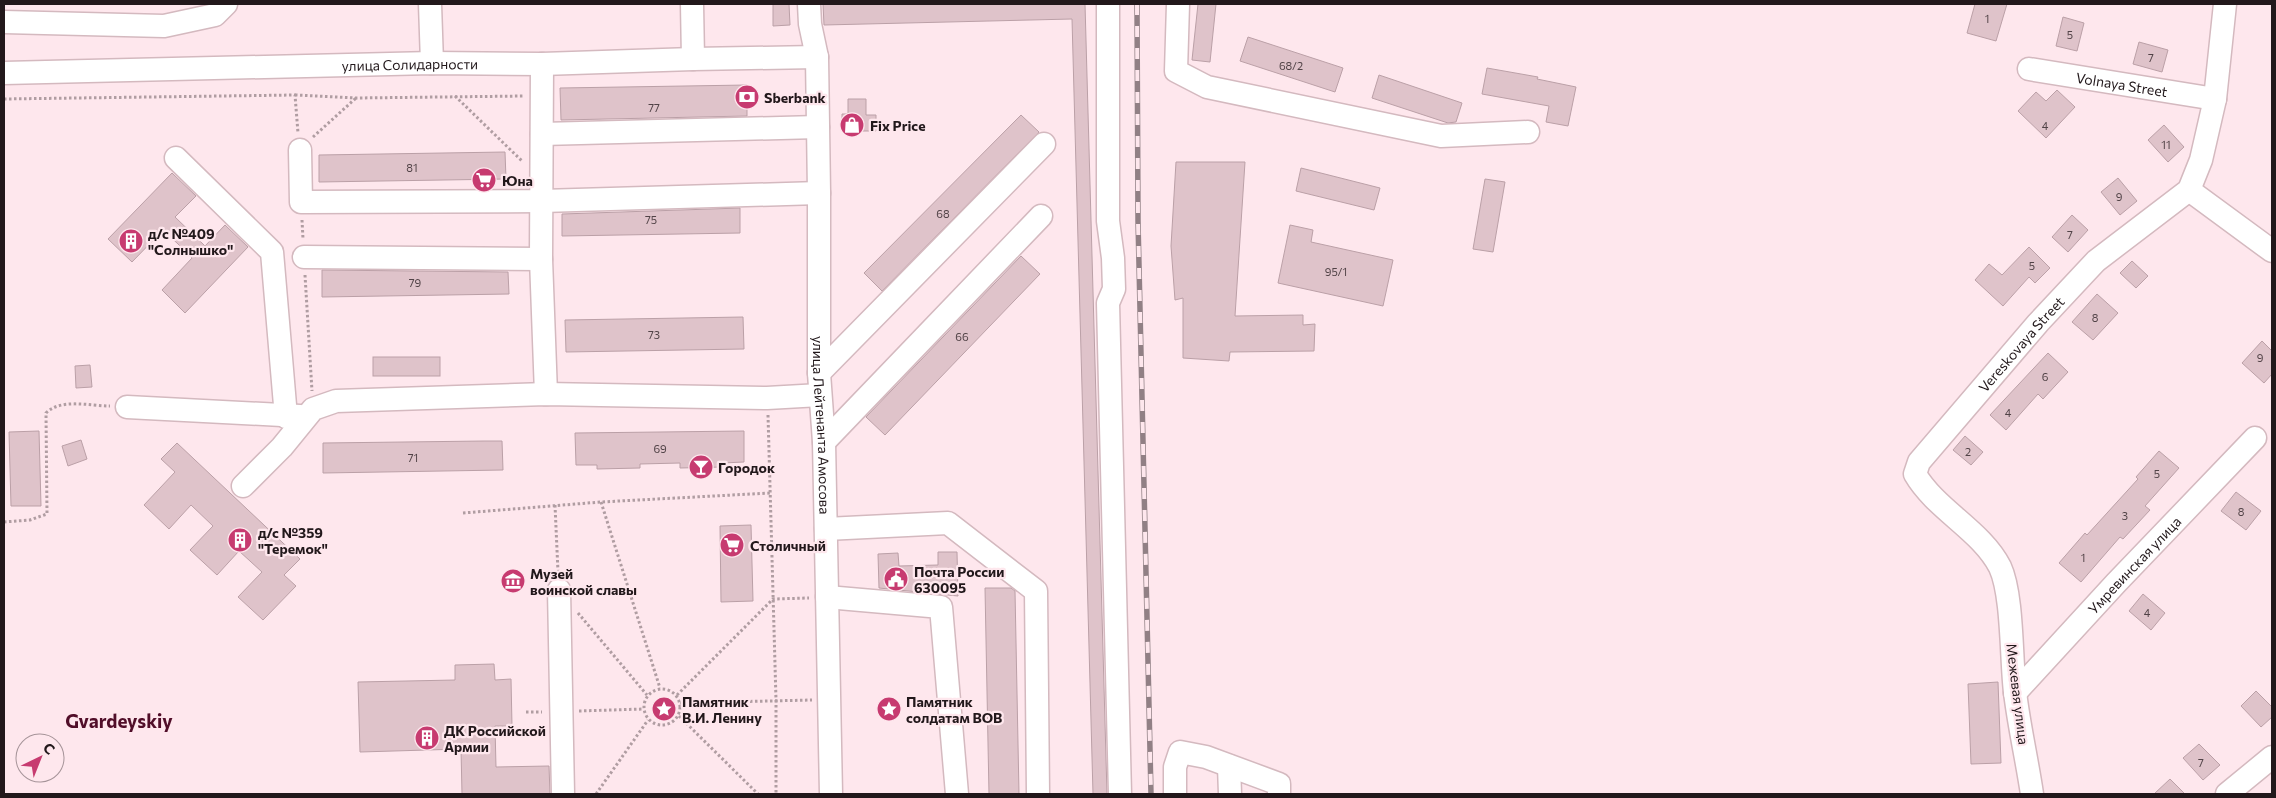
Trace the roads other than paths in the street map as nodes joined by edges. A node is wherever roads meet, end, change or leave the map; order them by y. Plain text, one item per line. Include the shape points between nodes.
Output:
1 (226, 4) edge
2 (430, 4) edge
3 (692, 4) edge
4 (810, 4) edge
5 (1108, 4) edge
6 (1178, 4) edge
7 (2225, 4) edge
8 (4, 22) edge
9 (817, 57) junction
10 (693, 58) junction
11 (432, 64) junction
12 (542, 64) junction
13 (2028, 69) dead end
14 (4, 73) edge
15 (2215, 99) junction
16 (818, 127) junction
17 (1528, 132) dead end
18 (542, 134) junction
19 (1044, 144) dead end
20 (300, 150) road end
21 (176, 158) dead end
22 (2189, 190) junction
23 (542, 191) junction
24 (819, 193) junction
25 (1041, 216) dead end
26 (2272, 251) edge
27 (304, 257) road end
28 (541, 259) junction
29 (818, 372) junction
30 (546, 394) junction
31 (820, 395) junction
32 (127, 407) road end
33 (302, 414) junction
34 (2255, 438) dead end
35 (824, 442) junction
36 (243, 486) dead end
37 (826, 529) junction
38 (559, 590) road end
39 (2007, 594) joint
40 (827, 597) junction
41 (2015, 693) junction
42 (2272, 758) edge
43 (1229, 766) junction
44 (563, 794) edge
45 (831, 794) edge
46 (957, 794) edge
47 (1038, 794) edge
48 (1120, 794) edge
49 (1175, 794) edge
50 (1230, 794) edge
51 (1279, 794) edge
52 (2032, 794) edge
53 (2226, 794) edge

1 - 8 street via 216,15 164,26
2 - 11 street
3 - 10 street
4 - 9 street, улица Лейтенанта Амосова via 810,24
5 - 48 street via 1108,221 1114,289 1108,303
6 - 17 street via 1176,71 1207,87 1441,136
7 - 15 street
9 - 10 street, улица Солидарности
9 - 16 street, улица Лейтенанта Амосова
10 - 12 street, улица Солидарности
11 - 12 street, улица Солидарности
11 - 14 street, улица Солидарности
12 - 18 street
13 - 15 street, Volnaya Street
15 - 22 street via 2201,160
16 - 18 street
16 - 24 street, улица Лейтенанта Амосова
18 - 23 street
19 - 29 street
20 - 23 street via 301,202
21 - 33 street via 272,252
22 - 26 street
22 - 39 street, Vereskovaya Street via 2096,261 2038,323 1919,462 1915,474 1923,488 1982,544 2000,567
23 - 24 street
23 - 28 street
24 - 29 street, улица Лейтенанта Амосова
25 - 35 street
27 - 28 street
28 - 30 street
29 - 31 street, улица Лейтенанта Амосова
30 - 31 street via 767,398
30 - 33 street via 336,401
31 - 35 street, улица Лейтенанта Амосова
32 - 33 street
33 - 36 street via 282,447
34 - 41 street, Умревинская улица
35 - 37 street, улица Лейтенанта Амосова
37 - 40 street, улица Лейтенанта Амосова
37 - 47 street via 948,523 1036,591
38 - 44 street
39 - 41 street, Межевая улица
40 - 45 street, улица Лейтенанта Амосова
40 - 46 street via 941,607
41 - 52 street, Межевая улица
42 - 53 street
43 - 49 street via 1206,756 1180,752 1175,767
43 - 50 street
43 - 51 street via 1279,784

